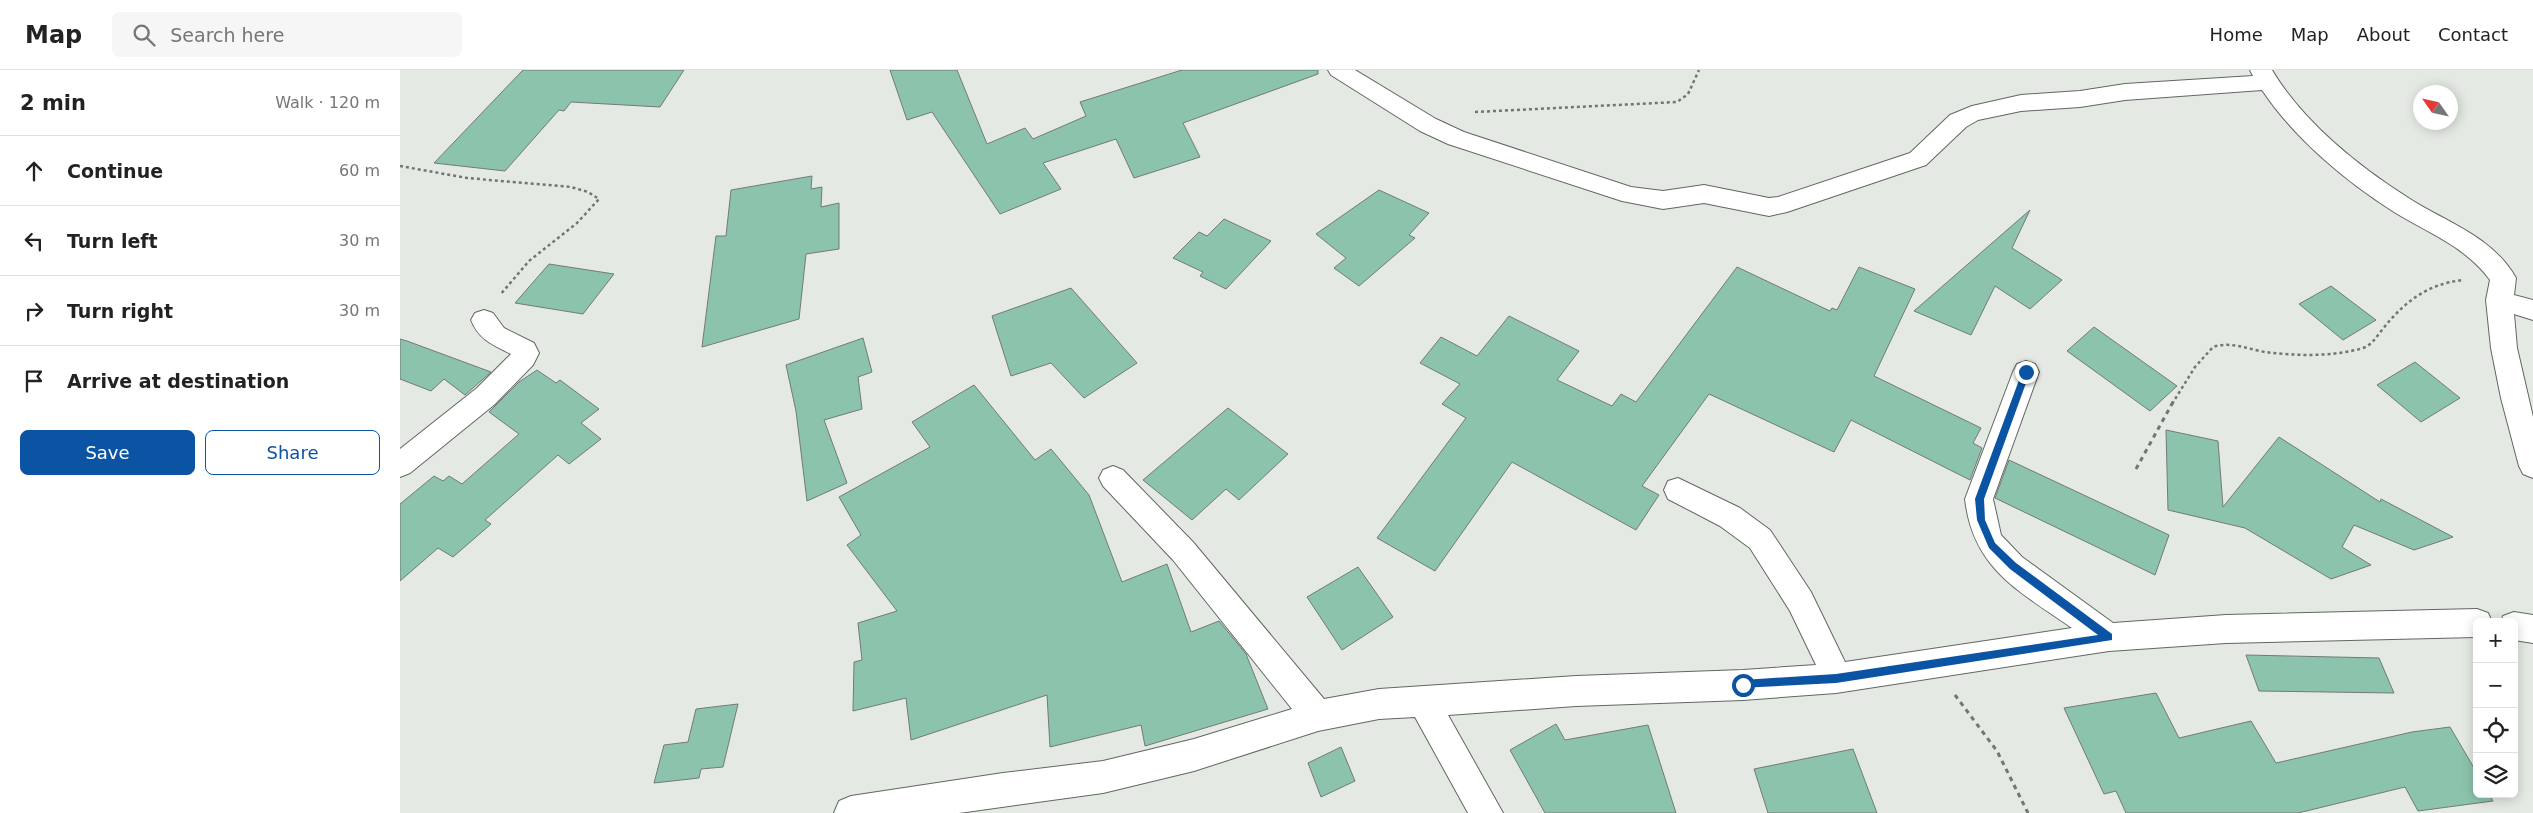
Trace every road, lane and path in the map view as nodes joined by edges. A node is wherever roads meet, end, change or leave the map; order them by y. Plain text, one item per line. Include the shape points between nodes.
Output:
1 (1339, 70) edge
2 (1699, 70) edge
3 (2264, 76) edge
4 (1470, 112) dead end
5 (400, 166) edge
6 (2501, 289) junction
7 (2533, 310) edge
8 (484, 320) joint
9 (2026, 372) dead end
10 (400, 465) edge
11 (2533, 466) edge
12 (2136, 469) dead end
13 (1112, 478) dead end
14 (1678, 490) dead end
15 (2473, 623) edge
16 (2518, 627) edge
17 (2533, 629) edge
18 (2109, 637) junction
19 (1932, 664) junction
20 (1836, 678) junction
21 (1423, 701) junction
22 (1318, 716) junction
23 (887, 811) edge
24 (851, 813) edge
25 (1486, 813) edge
26 (2028, 813) edge

1 - 3 street via 1428,125 1456,138 1630,195 1663,200 1714,194 1769,207 1918,159 1958,121 1972,114 2021,103 2080,99
2 - 4 path via 1688,94 1677,102
3 - 6 street via 2320,142 2402,206 2466,239 2496,268
5 - 8 path via 454,177 537,182 586,192 598,199 577,223 529,261 491,306
6 - 7 street
6 - 11 street via 2504,348
6 - 12 path via 2447,281 2424,289 2397,312 2369,346 2349,352 2265,352 2235,346 2214,347 2191,373
8 - 10 street via 494,334 525,350 524,358 486,396
9 - 18 street via 1979,499 1981,520 1992,546 2013,566
13 - 22 street via 1183,551
14 - 20 street via 1757,537 1803,606 1824,644
15 - 18 street via 2226,629
16 - 17 street
18 - 19 street
19 - 20 street
19 - 26 path via 1997,751
20 - 21 street
21 - 22 street via 1379,704
21 - 25 street
22 - 23 street via 1194,755 1103,777 1004,789
23 - 24 street

